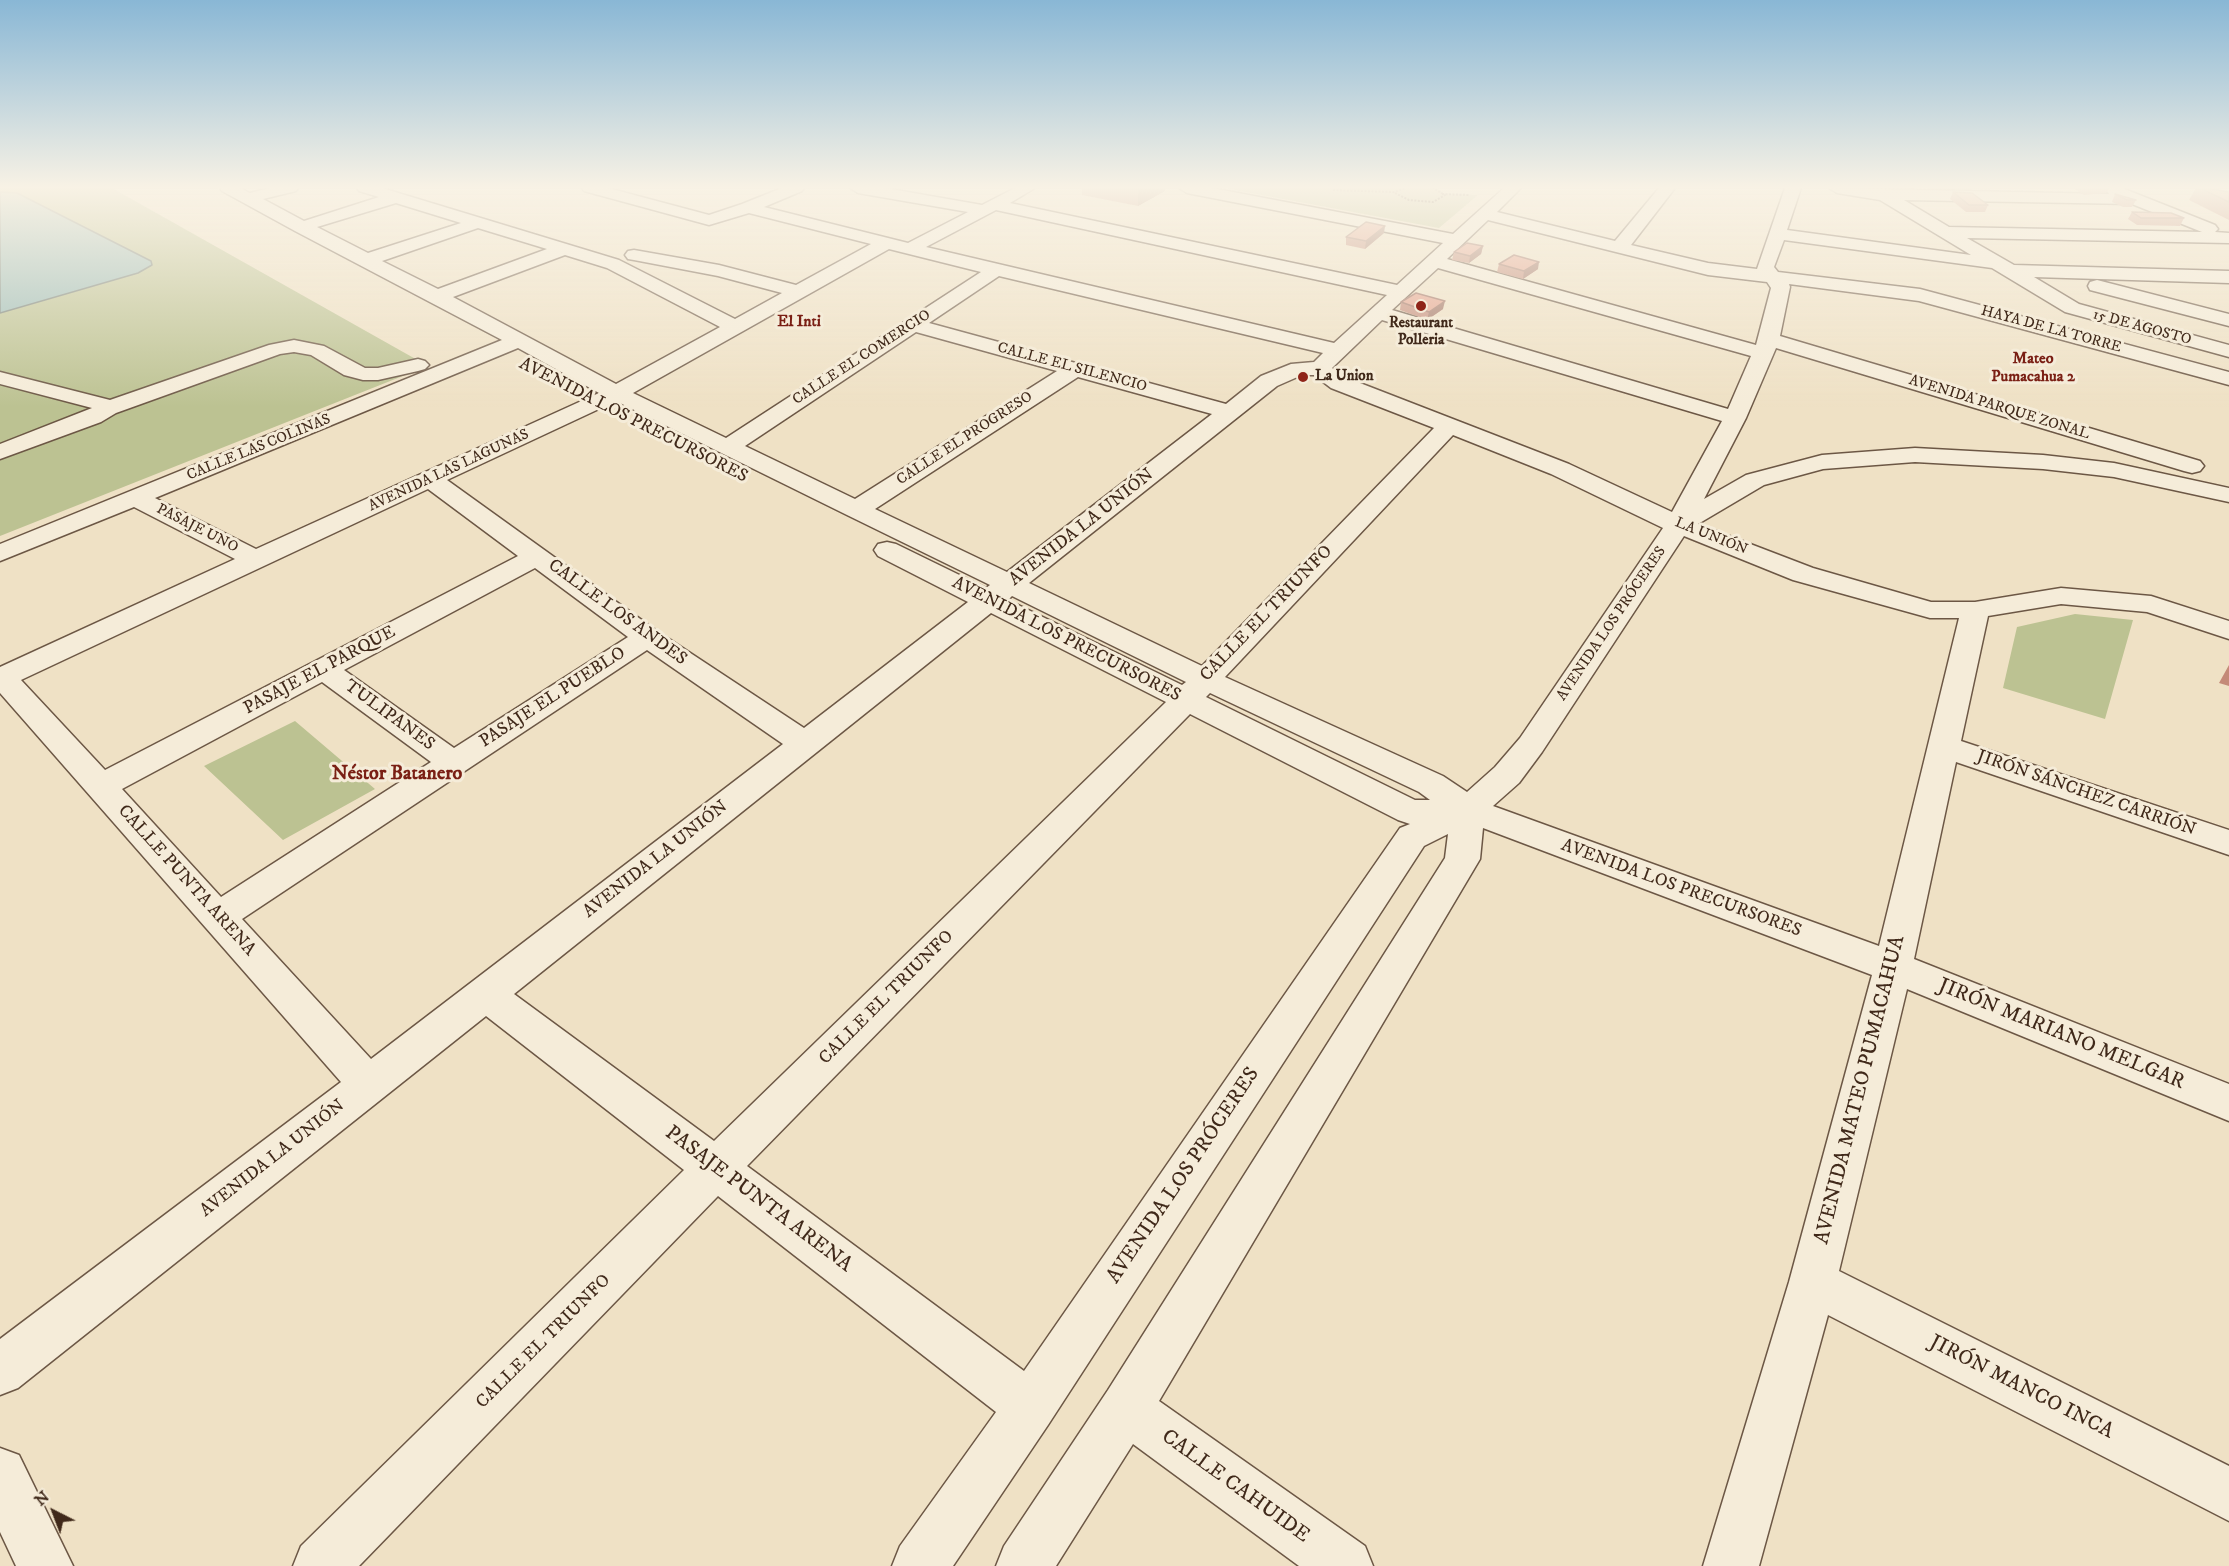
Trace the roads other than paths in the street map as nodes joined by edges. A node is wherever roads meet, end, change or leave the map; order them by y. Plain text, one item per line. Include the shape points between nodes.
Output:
1 (368, 261) edge
2 (531, 261) edge
3 (603, 261) edge
4 (620, 261) edge
5 (666, 261) edge
6 (855, 261) edge
7 (962, 261) edge
8 (1249, 261) edge
9 (1434, 261) joint
10 (1674, 261) edge
11 (1768, 261) edge
12 (1960, 261) edge
13 (1996, 261) edge
14 (613, 264) junction
15 (2007, 268) junction
16 (996, 270) junction
17 (2040, 272) junction
18 (2205, 276) junction
19 (2229, 277) edge
20 (1774, 278) junction
21 (2229, 290) edge
22 (799, 292) junction
23 (1401, 292) junction
24 (437, 296) junction
25 (1378, 312) junction
26 (2229, 320) edge
27 (913, 325) junction
28 (735, 327) junction
29 (509, 337) junction
30 (1766, 346) junction
31 (1338, 350) junction
32 (2229, 351) edge
33 (1320, 368) junction
34 (1075, 369) junction
35 (0, 378) edge
36 (2229, 379) edge
37 (605, 398) junction
38 (108, 408) junction
39 (1230, 412) junction
40 (1735, 418) junction
41 (1449, 426) junction
42 (728, 447) junction
43 (0, 452) edge
44 (2229, 477) edge
45 (430, 479) junction
46 (2229, 495) edge
47 (136, 498) junction
48 (856, 510) junction
49 (1678, 525) junction
50 (0, 553) edge
51 (538, 556) junction
52 (257, 560) junction
53 (999, 592) junction
54 (1975, 610) junction
55 (2229, 630) edge
56 (647, 637) junction
57 (323, 669) junction
58 (1, 678) edge
59 (1195, 689) junction
60 (805, 744) junction
61 (1943, 746) junction
62 (454, 763) junction
63 (101, 786) junction
64 (1468, 810) junction
65 (2229, 843) edge
66 (218, 917) junction
67 (1893, 968) junction
68 (486, 994) junction
69 (369, 1085) junction
70 (2229, 1103) edge
71 (716, 1168) junction
72 (1813, 1282) junction
73 (0, 1370) edge
74 (1030, 1407) junction
75 (1125, 1408) junction
76 (0, 1474) edge
77 (2229, 1494) edge
78 (45, 1566) edge
79 (321, 1566) edge
80 (920, 1566) edge
81 (1024, 1566) edge
82 (1345, 1566) edge
83 (1731, 1566) edge

1 - 24 street
2 - 24 street
3 - 14 street
4 - 14 street
5 - 22 street
6 - 22 street, AVENIDA LAS LAGUNAS
7 - 16 street
8 - 23 street
9 - 23 street
9 - 30 street, AVENIDA PARQUE ZONAL
10 - 20 street, HAYA DE LA TORRE
11 - 20 street, AVENIDA LOS PRÓCERES via 1766,268
12 - 15 street
13 - 15 street, 15 DE AGOSTO
14 - 28 street
15 - 17 street
15 - 32 street, 15 DE AGOSTO via 2080,311
16 - 27 street, CALLE EL COMERCIO
16 - 31 street
17 - 18 street
17 - 26 street
18 - 19 street
18 - 21 street
20 - 30 street, AVENIDA LOS PRÓCERES via 1781,287
20 - 36 street, HAYA DE LA TORRE via 1920,295
22 - 28 street, AVENIDA LAS LAGUNAS
23 - 25 street
24 - 29 street
25 - 31 street
25 - 40 street
27 - 34 street, CALLE EL SILENCIO
27 - 42 street, CALLE EL COMERCIO
28 - 37 street, AVENIDA LAS LAGUNAS
29 - 37 street, AVENIDA LOS PRECURSORES via 511,361
29 - 38 street via 378,374 352,370 317,350 294,346 276,349
29 - 47 street, CALLE LAS COLINAS
30 - 40 street, AVENIDA LOS PRÓCERES
30 - 44 street, AVENIDA PARQUE ZONAL
31 - 33 street
33 - 39 street, AVENIDA LA UNIÓN via 1282,374
33 - 41 street, LA UNIÓN via 1339,383
34 - 39 street, CALLE EL SILENCIO
34 - 48 street, CALLE EL PROGRESO
35 - 38 street via 98,402
37 - 42 street, AVENIDA LOS PRECURSORES
37 - 45 street, AVENIDA LAS LAGUNAS
37 - 53 street, AVENIDA LOS PRECURSORES
38 - 43 street
39 - 53 street, AVENIDA LA UNIÓN
40 - 49 street, AVENIDA LOS PRÓCERES
41 - 49 street, LA UNIÓN via 1560,469
41 - 59 street, CALLE EL TRIUNFO
42 - 48 street, AVENIDA LOS PRECURSORES
45 - 51 street, CALLE LOS ANDES
45 - 52 street, AVENIDA LAS LAGUNAS
46 - 49 street, AVENIDA PARQUE ZONAL via 2114,470 1915,455 1822,462 1755,480
47 - 50 street, CALLE LAS COLINAS
47 - 52 street, PASAJE UNO
48 - 53 street, AVENIDA LOS PRECURSORES
49 - 54 street, LA UNIÓN via 1803,574 1930,610
49 - 64 street, AVENIDA LOS PRÓCERES via 1531,745 1507,775
51 - 56 street, CALLE LOS ANDES
51 - 57 street, PASAJE EL PARQUE
52 - 58 street, AVENIDA LAS LAGUNAS
53 - 59 street, AVENIDA LOS PRECURSORES
53 - 60 street, AVENIDA LA UNIÓN
54 - 55 street, LA UNIÓN via 2061,596 2151,604
54 - 61 street, AVENIDA MATEO PUMACAHUA
56 - 60 street, CALLE LOS ANDES
56 - 62 street, PASAJE EL PUEBLO
57 - 62 street, TULIPANES
57 - 63 street, PASAJE EL PARQUE
58 - 63 street, CALLE PUNTA ARENA
59 - 64 street, AVENIDA LOS PRECURSORES via 1410,813
59 - 71 street, CALLE EL TRIUNFO
60 - 68 street, AVENIDA LA UNIÓN
61 - 65 street, JIRÓN SÁNCHEZ CARRIÓN
61 - 67 street, AVENIDA MATEO PUMACAHUA
62 - 66 street, PASAJE EL PUEBLO
63 - 66 street, CALLE PUNTA ARENA
64 - 67 street, AVENIDA LOS PRECURSORES
64 - 74 street, AVENIDA LOS PRÓCERES via 1412,837
64 - 75 street via 1462,859
66 - 69 street, CALLE PUNTA ARENA
67 - 70 street, JIRÓN MARIANO MELGAR
67 - 72 street, AVENIDA MATEO PUMACAHUA
68 - 69 street, AVENIDA LA UNIÓN
68 - 71 street, PASAJE PUNTA ARENA
69 - 73 street, AVENIDA LA UNIÓN
71 - 74 street, PASAJE PUNTA ARENA
71 - 79 street, CALLE EL TRIUNFO
72 - 77 street, JIRÓN MANCO INCA
72 - 83 street, AVENIDA MATEO PUMACAHUA
74 - 80 street, AVENIDA LOS PRÓCERES
75 - 81 street
75 - 82 street, CALLE CAHUIDE
76 - 78 street

